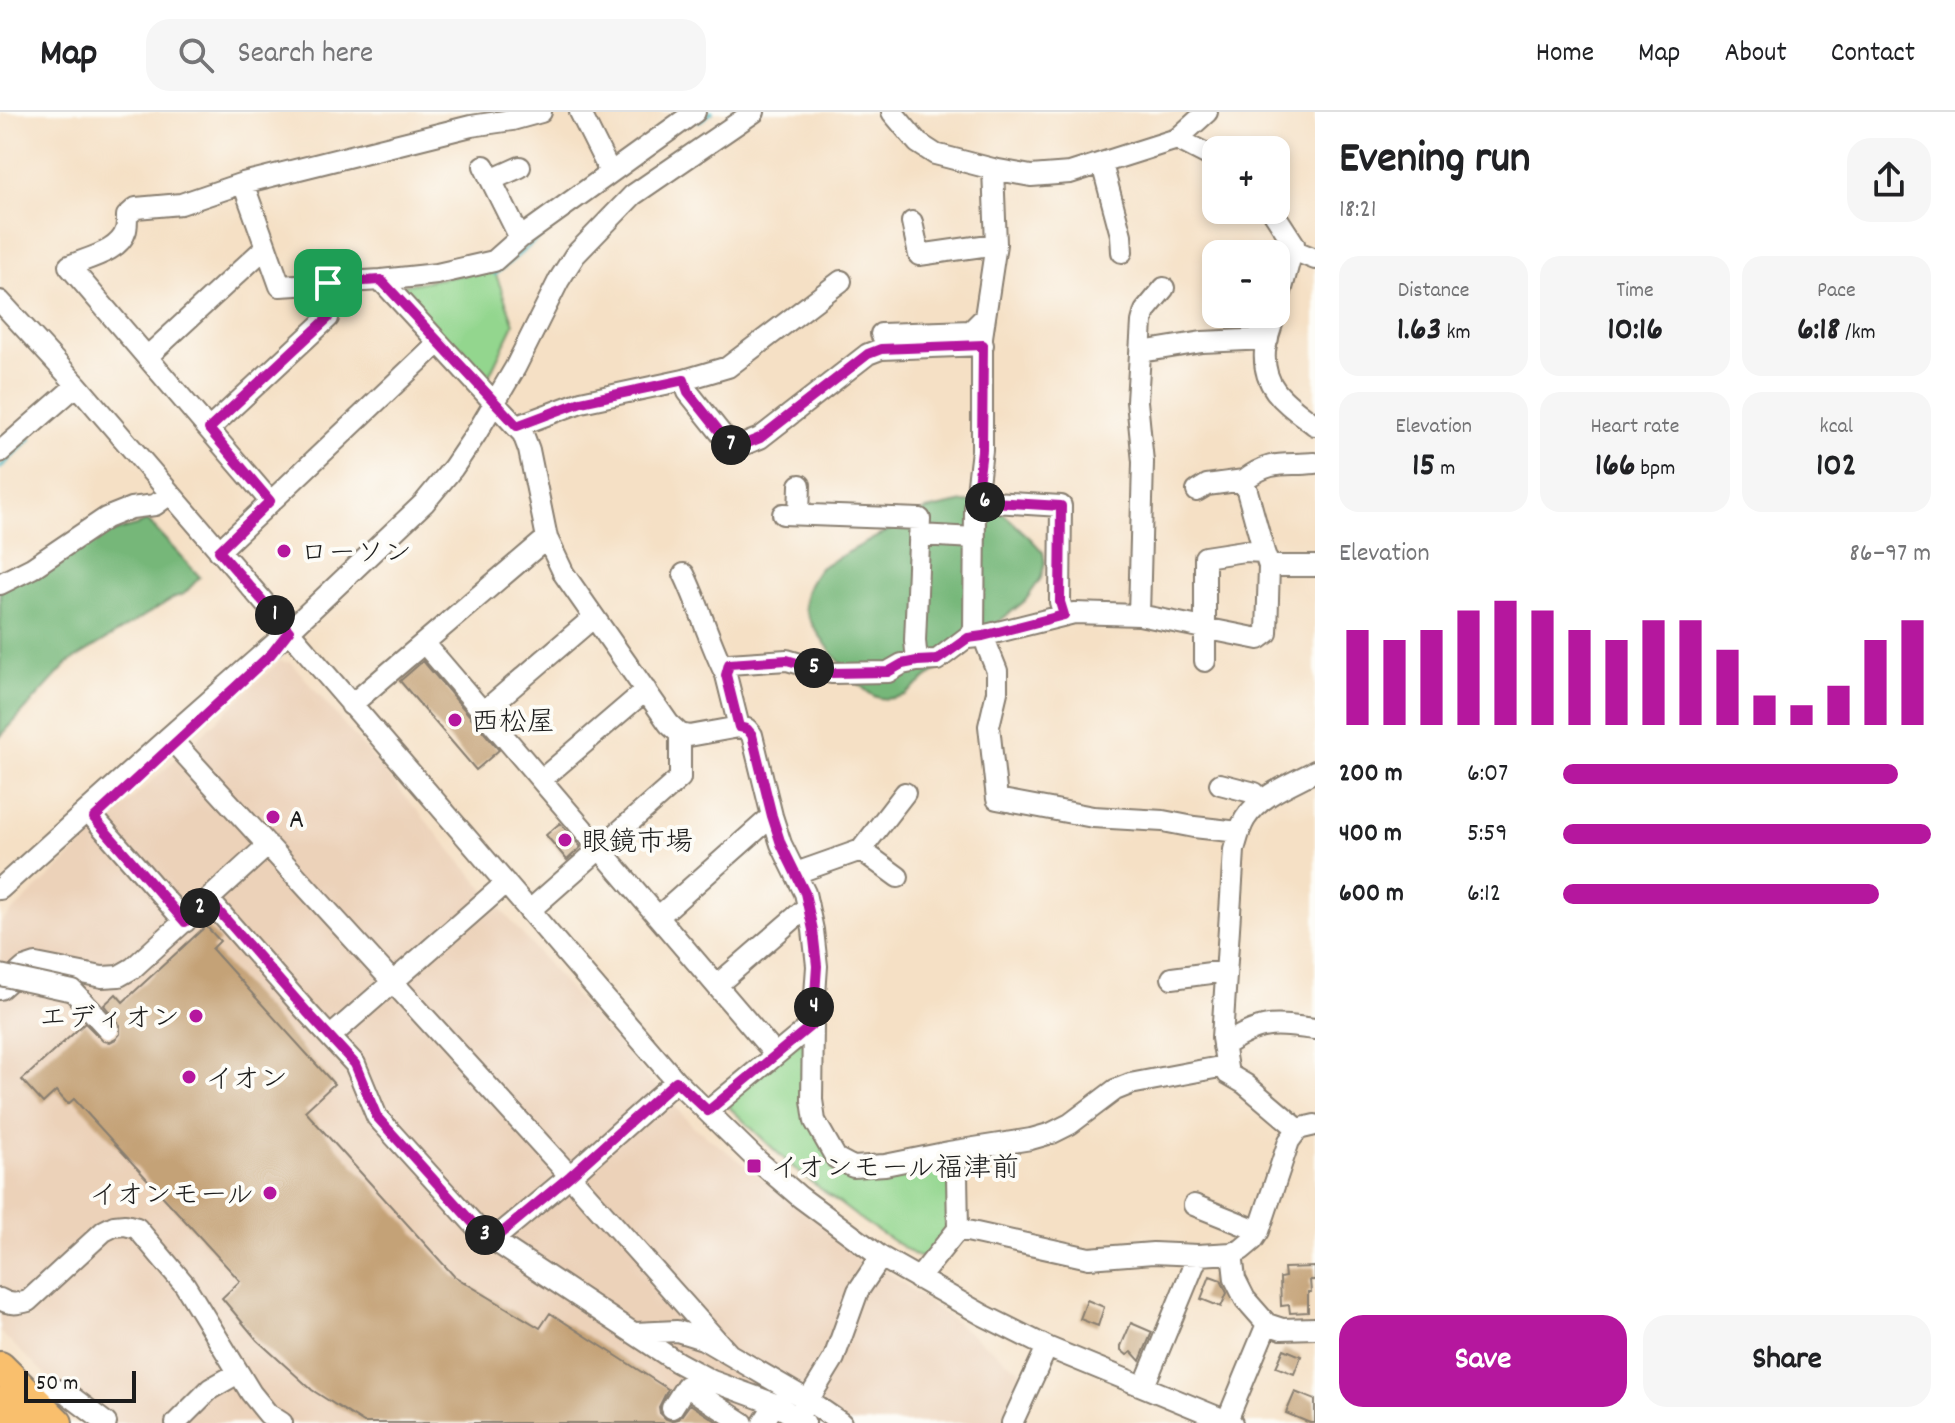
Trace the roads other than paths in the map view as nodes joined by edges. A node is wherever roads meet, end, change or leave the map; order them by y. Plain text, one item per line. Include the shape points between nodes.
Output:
1 (541, 112) edge
2 (580, 112) edge
3 (695, 112) edge
4 (754, 112) edge
5 (892, 112) edge
6 (1207, 112) edge
7 (1177, 139) junction
8 (1202, 152) edge
9 (1102, 164) junction
10 (520, 167) dead end
11 (993, 169) junction
12 (610, 172) junction
13 (243, 183) junction
14 (912, 222) dead end
15 (1281, 224) edge
16 (520, 238) junction
17 (996, 244) junction
18 (266, 247) junction
19 (1293, 250) junction
20 (1122, 252) dead end
21 (1315, 259) edge
22 (1290, 261) edge
23 (381, 280) junction
24 (841, 281) dead end
25 (328, 283) junction
26 (1164, 288) dead end
27 (0, 301) edge
28 (985, 317) junction
29 (1271, 328) edge
30 (881, 334) dead end
31 (1268, 339) junction
32 (438, 343) junction
33 (983, 345) junction
34 (1141, 352) junction
35 (147, 357) junction
36 (684, 380) junction
37 (77, 385) junction
38 (494, 404) junction
39 (1315, 425) edge
40 (517, 426) junction
41 (209, 429) junction
42 (0, 452) edge
43 (1315, 463) edge
44 (1244, 480) junction
45 (800, 485) dead end
46 (1197, 491) dead end
47 (170, 494) junction
48 (270, 501) junction
49 (976, 501) junction
50 (919, 535) junction
51 (547, 538) junction
52 (975, 538) junction
53 (219, 551) junction
54 (1266, 559) junction
55 (1315, 566) edge
56 (684, 574) dead end
57 (0, 584) edge
58 (1064, 615) junction
59 (1139, 615) junction
60 (594, 617) junction
61 (1204, 629) junction
62 (289, 631) junction
63 (978, 642) junction
64 (425, 644) junction
65 (917, 661) junction
66 (1205, 661) dead end
67 (726, 675) junction
68 (646, 690) junction
69 (351, 705) junction
70 (483, 712) junction
71 (739, 727) junction
72 (680, 734) junction
73 (172, 740) junction
74 (1315, 771) edge
75 (541, 780) junction
76 (1220, 784) dead end
77 (905, 793) dead end
78 (1262, 801) junction
79 (772, 816) junction
80 (94, 818) junction
81 (1239, 832) junction
82 (268, 845) junction
83 (599, 848) junction
84 (861, 850) junction
85 (796, 873) junction
86 (898, 877) dead end
87 (506, 883) junction
88 (0, 889) edge
89 (209, 900) junction
90 (0, 903) edge
91 (808, 906) junction
92 (529, 911) junction
93 (658, 917) junction
94 (185, 922) junction
95 (1226, 971) junction
96 (0, 975) edge
97 (1172, 978) dead end
98 (392, 981) junction
99 (717, 985) junction
100 (0, 989) edge
101 (813, 1024) junction
102 (108, 1029) dead end
103 (1315, 1029) edge
104 (331, 1036) junction
105 (775, 1054) junction
106 (1224, 1056) junction
107 (676, 1081) junction
108 (708, 1111) junction
109 (1306, 1127) edge
110 (949, 1152) junction
111 (570, 1176) junction
112 (1194, 1205) dead end
113 (958, 1229) junction
114 (1259, 1231) junction
115 (493, 1240) junction
116 (1232, 1253) junction
117 (1198, 1255) junction
118 (881, 1257) junction
119 (918, 1279) junction
120 (0, 1299) edge
121 (1267, 1324) junction
122 (1315, 1328) edge
123 (635, 1333) junction
124 (1047, 1347) junction
125 (728, 1353) junction
126 (0, 1367) edge
127 (238, 1373) junction
128 (1144, 1386) junction
129 (809, 1401) junction
130 (775, 1404) junction
131 (16, 1407) edge
132 (672, 1408) dead end
133 (1228, 1422) edge
134 (57, 1423) edge
135 (106, 1423) edge
136 (176, 1423) edge
137 (282, 1423) edge
138 (743, 1423) edge
139 (763, 1423) edge
140 (806, 1423) edge
141 (841, 1423) edge
142 (1012, 1423) edge

1 - 13 street
2 - 12 street
3 - 12 street
4 - 38 street via 633,195 575,255
5 - 11 street via 918,143 935,154
6 - 7 street
7 - 8 street
7 - 9 street
9 - 11 street via 1031,176
9 - 20 street
10 - 16 street via 488,173
11 - 17 street
12 - 16 street
13 - 18 street
13 - 35 street via 181,204 136,208 111,249 69,266
14 - 17 street via 919,255
15 - 19 street
16 - 23 street via 494,261
17 - 28 street
18 - 25 street via 280,286
18 - 35 street
19 - 21 street
19 - 22 street
23 - 25 street
23 - 32 street
24 - 36 street via 728,367
25 - 41 street via 328,318
26 - 34 street via 1145,311
27 - 37 street
28 - 30 street via 971,331
28 - 33 street
29 - 31 street
31 - 34 street
31 - 39 street via 1270,385
32 - 38 street
32 - 48 street
33 - 36 street via 868,354 760,438 740,446 731,446
33 - 49 street
34 - 59 street
35 - 41 street
36 - 40 street via 581,402
37 - 42 street
37 - 47 street
38 - 40 street
38 - 62 street via 424,503
40 - 51 street via 529,450
41 - 48 street
43 - 44 street via 1278,463
44 - 46 street
44 - 54 street
45 - 50 street via 791,514 920,519
47 - 53 street
47 - 57 street via 155,505 106,518
48 - 53 street
49 - 52 street
49 - 58 street via 1061,506
50 - 52 street
50 - 65 street
51 - 60 street
51 - 64 street
52 - 63 street
53 - 62 street
54 - 55 street
54 - 61 street via 1244,551 1205,557
54 - 61 street via 1267,633 1259,639
56 - 67 street
58 - 59 street
58 - 63 street via 983,636
59 - 61 street
60 - 68 street
60 - 70 street
61 - 66 street
62 - 69 street
62 - 73 street
63 - 65 street via 937,660
63 - 81 street via 997,671 989,726 997,799 1093,817
64 - 69 street
64 - 70 street
65 - 67 street via 888,672 831,673 787,660 729,664
67 - 71 street
68 - 72 street
68 - 75 street
69 - 87 street
70 - 75 street
71 - 72 street
71 - 79 street via 752,735
72 - 83 street via 680,778
73 - 80 street
73 - 82 street
73 - 88 street
74 - 78 street
75 - 83 street
76 - 78 street via 1255,793
77 - 84 street
78 - 81 street
79 - 85 street
79 - 93 street
80 - 90 street
80 - 94 street
81 - 95 street
82 - 89 street
82 - 98 street
83 - 92 street
83 - 93 street
84 - 85 street
84 - 86 street
85 - 91 street
87 - 92 street
87 - 98 street
89 - 94 street
89 - 104 street
91 - 99 street
91 - 101 street via 817,966
92 - 107 street
93 - 99 street
94 - 100 street via 119,976 36,964
95 - 97 street
95 - 106 street
96 - 102 street, bridge via 73,991
98 - 104 street
98 - 111 street
99 - 105 street
101 - 105 street
101 - 110 street via 815,1121 836,1158 853,1167
103 - 106 street via 1274,1025 1249,1030
104 - 115 street via 355,1064 377,1117
105 - 108 street
106 - 109 street via 1228,1074
106 - 110 street via 1115,1090 1052,1133
107 - 108 street
107 - 111 street
108 - 118 street via 800,1197
109 - 114 street via 1289,1141
110 - 113 street via 957,1175
111 - 115 street
111 - 125 street
112 - 114 street
113 - 117 street via 1089,1258
113 - 119 street
114 - 116 street
115 - 123 street
116 - 117 street
116 - 121 street via 1235,1279
117 - 128 street
118 - 119 street
118 - 129 street via 858,1291 834,1358
119 - 124 street
120 - 127 street via 28,1301 104,1231 125,1225 137,1228 185,1285
121 - 122 street
121 - 133 street
123 - 125 street via 677,1331
123 - 130 street via 712,1381
124 - 128 street
124 - 142 street
125 - 129 street
126 - 131 highway
127 - 136 street via 210,1389
127 - 137 street via 268,1414
128 - 133 street
129 - 140 street via 798,1417
129 - 141 street
130 - 139 street
130 - 140 street
131 - 134 highway
131 - 135 street via 53,1389
132 - 138 street via 686,1386

